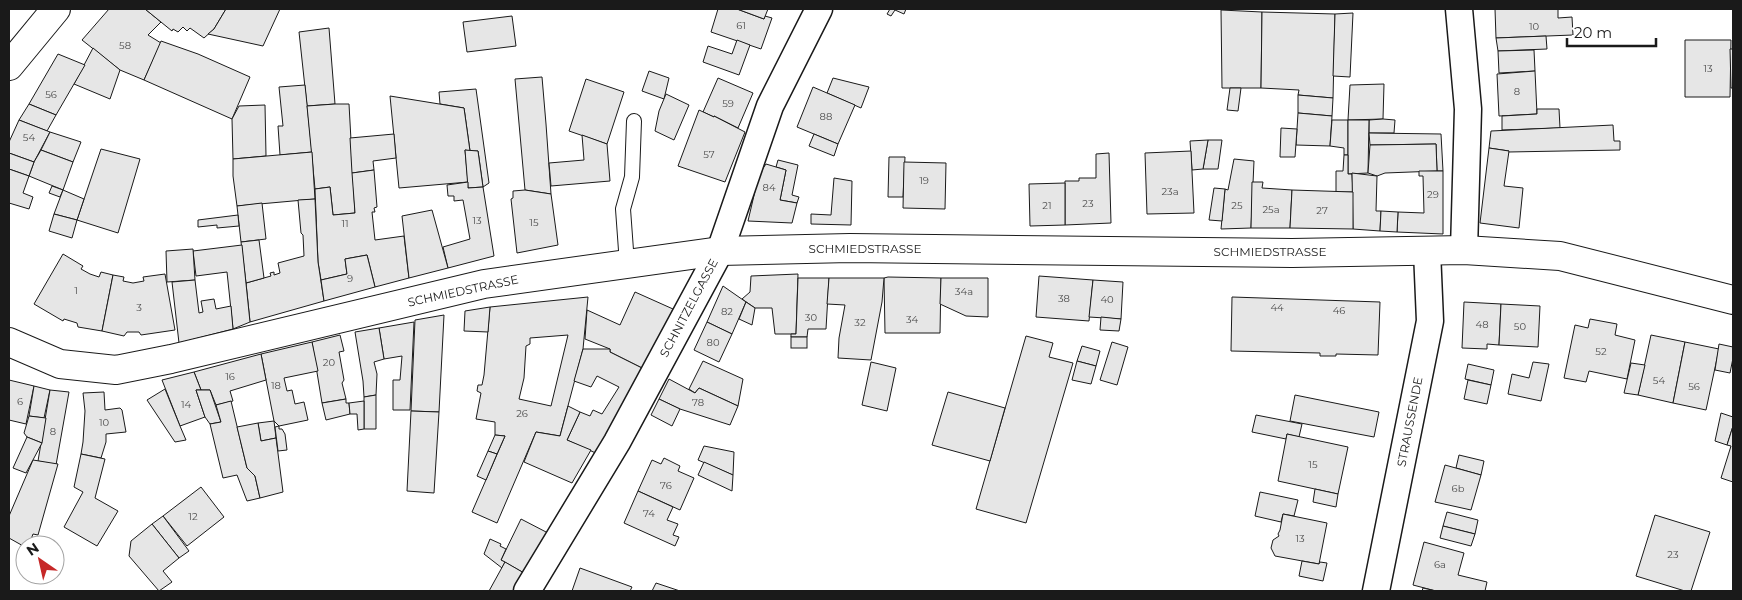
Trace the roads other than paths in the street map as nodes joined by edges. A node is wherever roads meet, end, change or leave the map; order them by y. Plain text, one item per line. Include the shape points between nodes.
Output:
1 (56, 9) edge
2 (819, 9) edge
3 (1459, 9) edge
4 (9, 66) edge
5 (634, 121) dead end
6 (1464, 250) junction
7 (720, 251) junction
8 (1428, 251) junction
9 (627, 264) junction
10 (1733, 300) edge
11 (9, 342) edge
12 (527, 591) edge
13 (1376, 591) edge

1 - 4 street
2 - 7 street, SCHNITZELGASSE via 770,106
3 - 6 street via 1468,109
5 - 9 lane via 632,177 623,209
6 - 8 street, SCHMIEDSTRASSE
6 - 10 street, SCHMIEDSTRASSE via 1560,256
7 - 8 street, SCHMIEDSTRASSE via 850,248 1282,253
7 - 9 street, SCHMIEDSTRASSE
7 - 12 street, SCHNITZELGASSE via 617,442
8 - 13 street, STRAUSSENDE via 1430,321
9 - 11 street, SCHMIEDSTRASSE via 484,284 116,370 60,364

